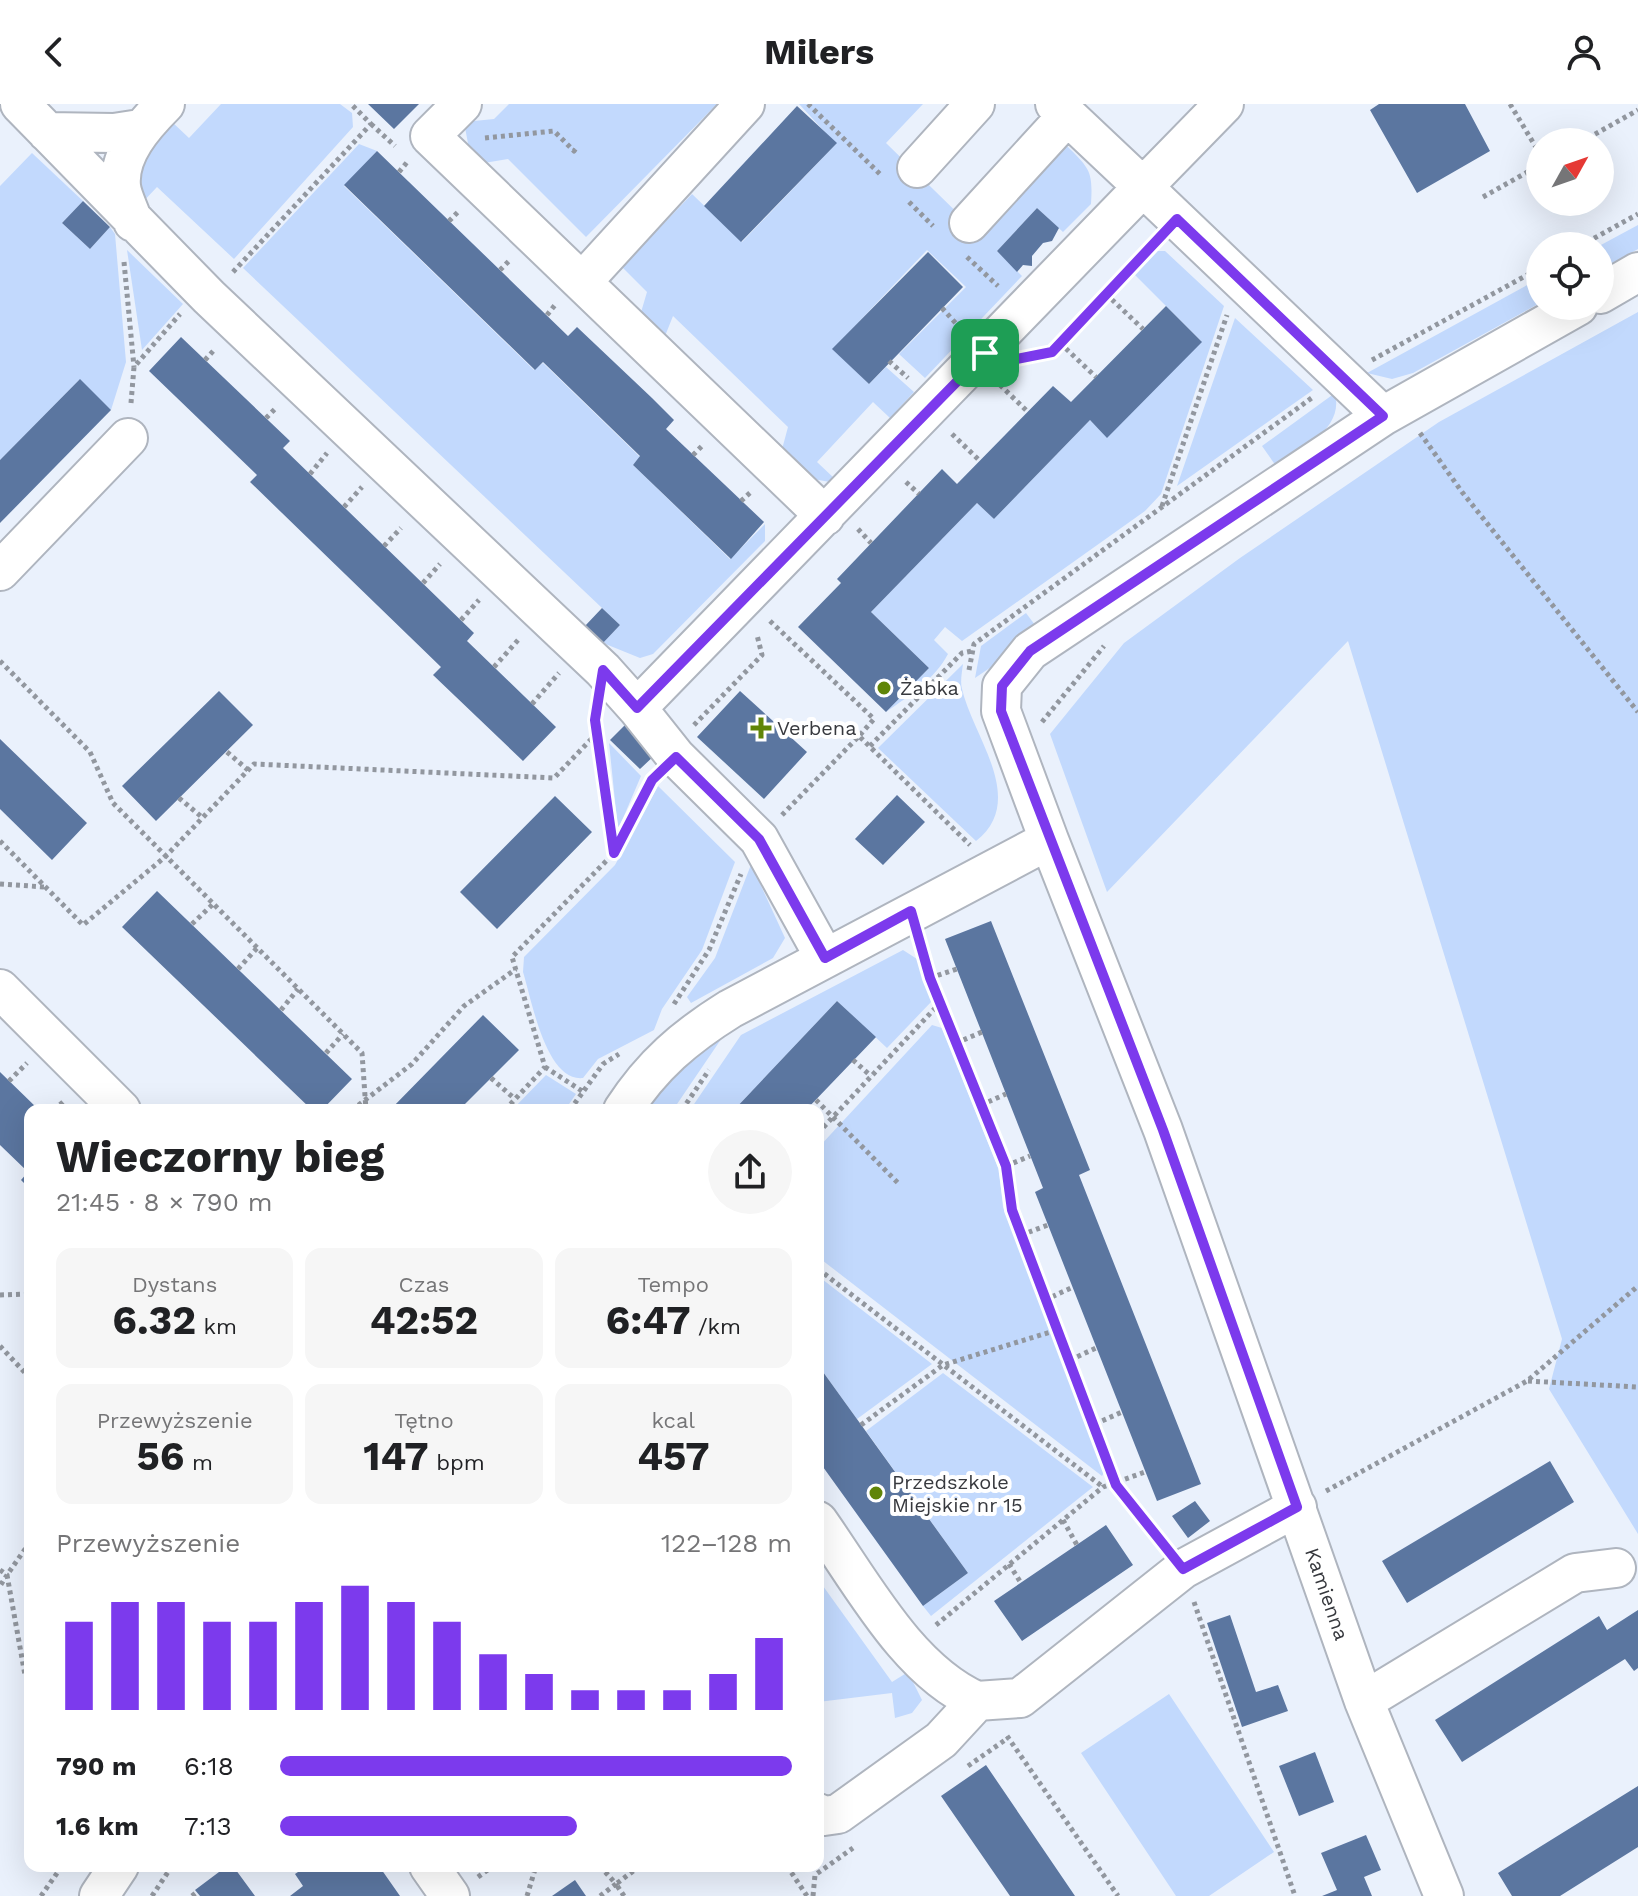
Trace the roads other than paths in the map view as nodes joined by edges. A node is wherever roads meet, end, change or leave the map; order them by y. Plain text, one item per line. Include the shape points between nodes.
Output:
1 (11, 104) edge
2 (20, 104) edge
3 (745, 104) edge
4 (975, 104) edge
5 (1224, 104) edge
6 (1061, 110) edge
7 (0, 115) edge
8 (451, 115) edge
9 (153, 116) edge
10 (47, 132) junction
11 (917, 168) dead end
12 (1143, 187) junction
13 (969, 223) dead end
14 (128, 235) junction
15 (1638, 272) edge
16 (582, 282) junction
17 (1614, 286) edge
18 (1556, 320) edge
19 (1399, 421) junction
20 (128, 438) road end
21 (825, 516) junction
22 (0, 571) edge
23 (637, 708) junction
24 (1049, 840) junction
25 (825, 958) junction
26 (0, 989) edge
27 (115, 1104) edge
28 (627, 1104) edge
29 (1297, 1507) junction
30 (824, 1529) edge
31 (1616, 1568) dead end
32 (990, 1701) junction
33 (1364, 1701) junction
34 (824, 1816) edge
35 (115, 1872) edge
36 (433, 1872) edge
37 (99, 1896) edge
38 (450, 1896) edge
39 (1444, 1896) edge

1 - 7 street
2 - 10 street
3 - 16 street
4 - 11 street
5 - 12 street
6 - 12 street
6 - 13 street
8 - 16 street via 430,136
9 - 10 street via 92,134
9 - 14 street via 124,163 121,185
10 - 14 street
12 - 19 street
12 - 21 street via 991,368
14 - 23 street via 209,297
15 - 17 street
16 - 21 street
18 - 19 street, Kamienna
19 - 24 street, Kamienna via 1030,651 1002,686 1001,711
20 - 22 street
21 - 23 street
23 - 25 street via 676,757 759,839
24 - 25 street
24 - 29 street, Kamienna via 1163,1130
25 - 28 street via 683,1038
26 - 27 street
29 - 32 street via 1183,1569 1020,1698
29 - 33 street, Kamienna
30 - 32 street via 921,1665 951,1689
31 - 33 street via 1575,1573
32 - 34 street via 838,1814
33 - 39 street, Kamienna
35 - 37 street
36 - 38 street

